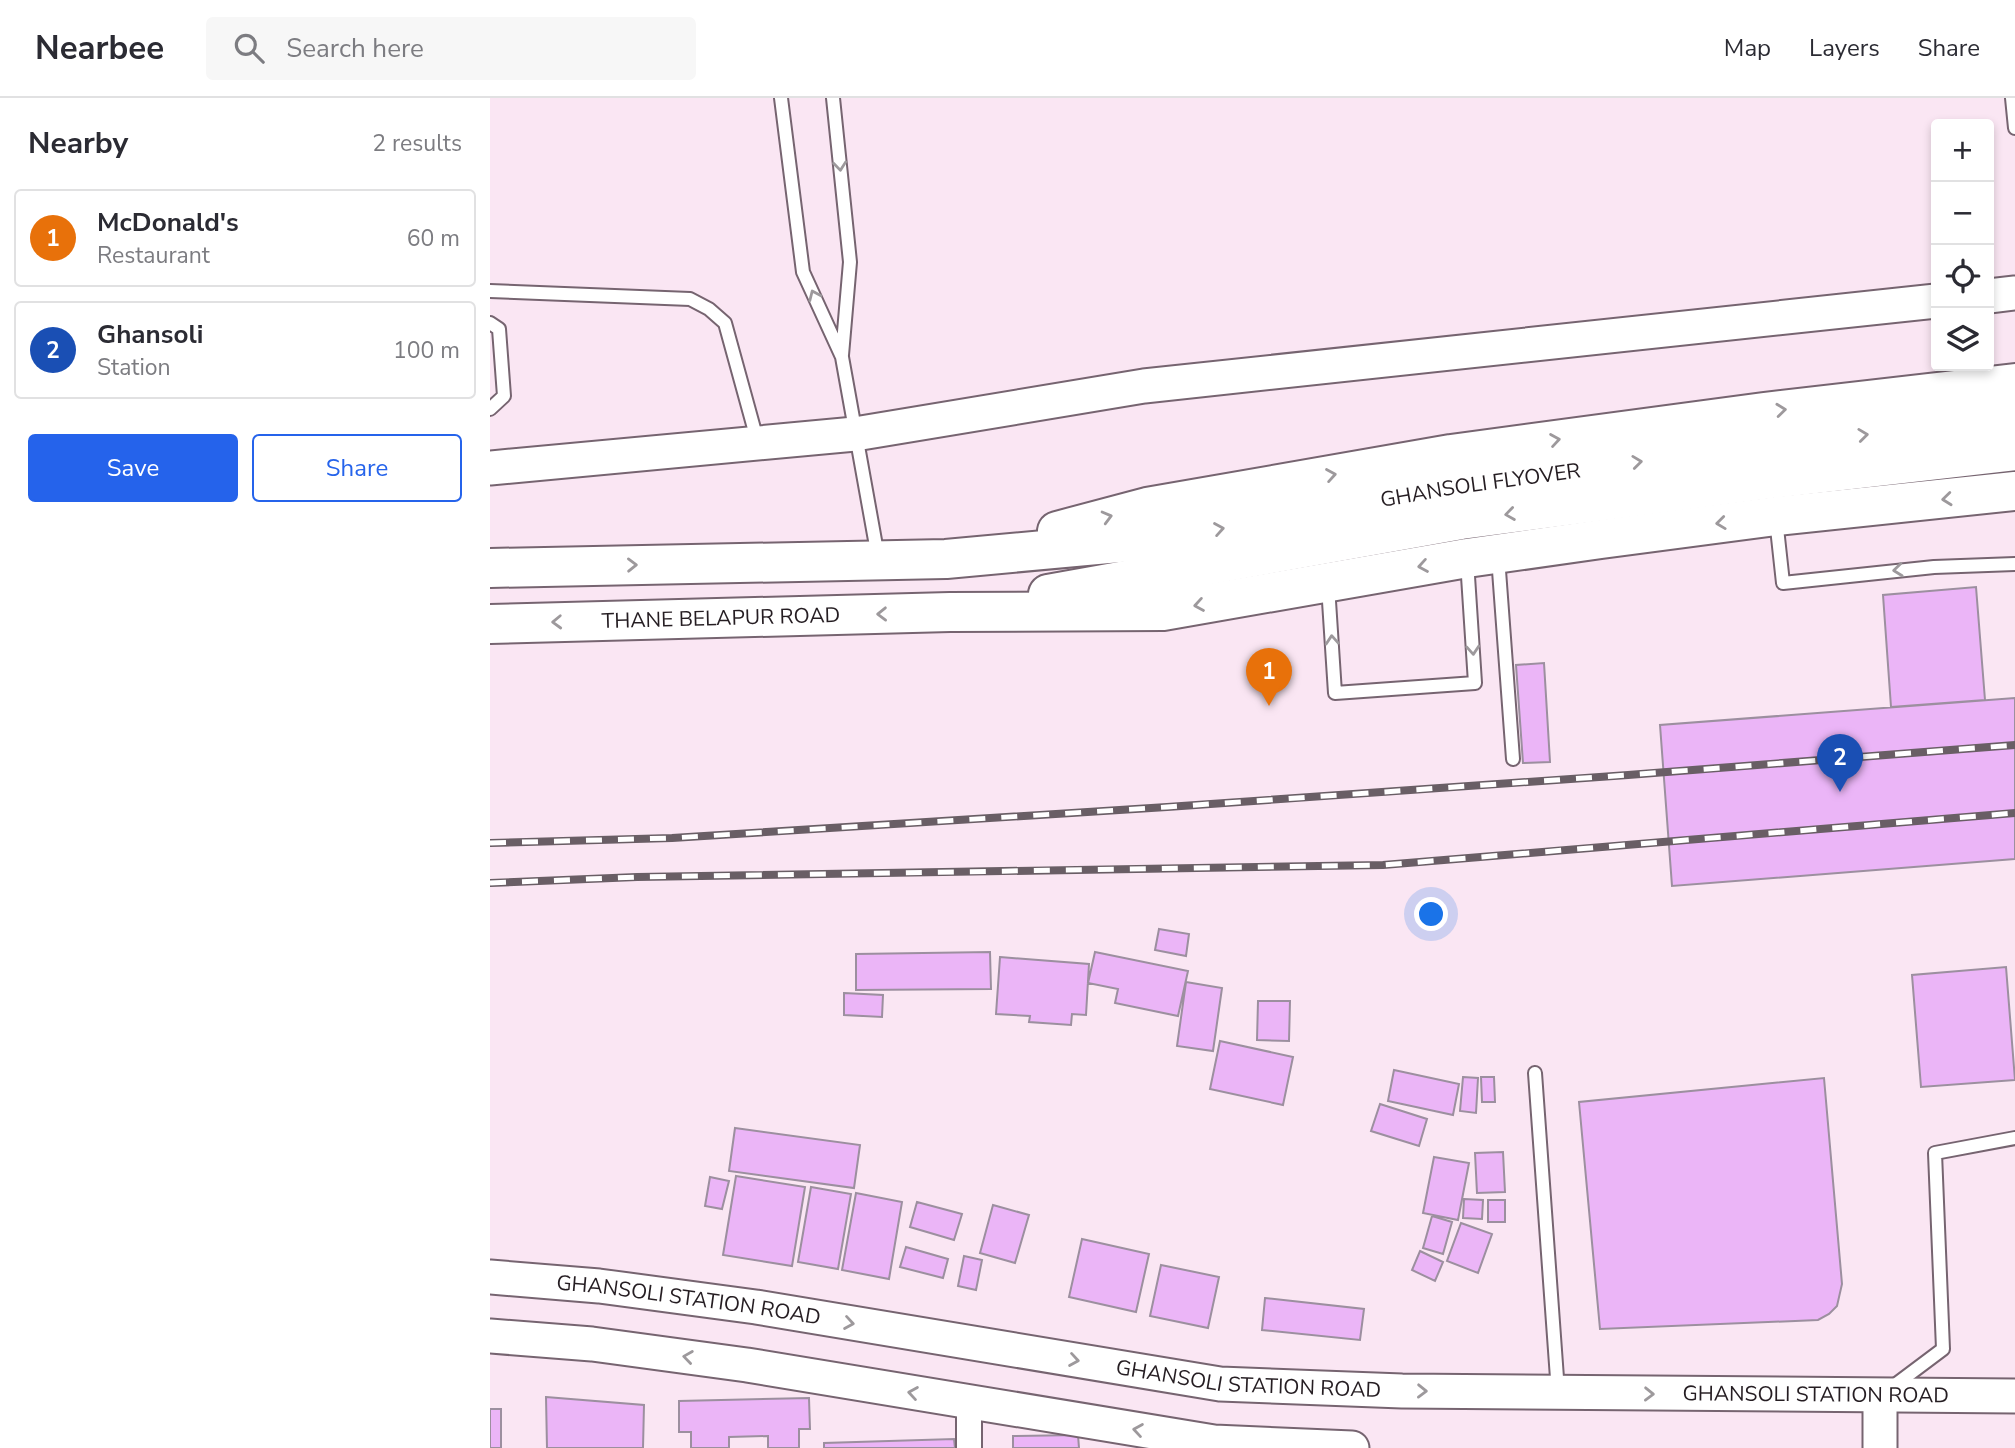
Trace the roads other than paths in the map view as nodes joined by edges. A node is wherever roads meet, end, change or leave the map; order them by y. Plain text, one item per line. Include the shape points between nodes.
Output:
1 (781, 98) edge
2 (833, 98) edge
3 (2012, 98) edge
4 (2015, 128) edge
5 (490, 291) edge
6 (2015, 293) edge
7 (1994, 295) edge
8 (1931, 302) edge
9 (490, 323) edge
10 (842, 357) junction
11 (2015, 383) edge
12 (490, 409) edge
13 (2015, 417) edge
14 (855, 434) junction
15 (758, 443) junction
16 (2015, 451) edge
17 (491, 465) edge
18 (2015, 492) edge
19 (1776, 516) junction
20 (1483, 556) junction
21 (1155, 557) junction
22 (947, 559) junction
23 (879, 560) junction
24 (2015, 564) edge
25 (490, 568) edge
26 (1328, 582) junction
27 (950, 612) junction
28 (490, 624) edge
29 (1513, 759) dead end
30 (1535, 1073) dead end
31 (2015, 1138) edge
32 (490, 1277) edge
33 (490, 1336) edge
34 (1558, 1392) junction
35 (1880, 1396) junction
36 (2015, 1396) edge
37 (969, 1402) junction
38 (969, 1448) edge
39 (1352, 1448) edge
40 (1880, 1448) edge

10 -> 1 lane via 803,272
2 -> 10 lane via 850,262
3 - 4 lane
5 - 15 lane via 690,299 709,309 725,323
6 - 7 street
8 - 14 street via 1144,386
9 - 12 lane via 499,328 504,396
10 - 14 lane
22 -> 11 main road via 1147,507 1451,454
21 -> 13 main road, GHANSOLI FLYOVER via 1456,487
14 - 15 street
14 - 23 lane
15 - 17 street
16 -> 21 main road, GHANSOLI FLYOVER
18 -> 19 main road
19 -> 20 main road
24 -> 19 lane via 1934,566 1783,583
20 -> 26 main road
20 -> 26 lane via 1475,683 1335,693
20 - 29 lane
21 - 22 main road, GHANSOLI FLYOVER
21 - 27 main road, GHANSOLI FLYOVER
22 - 23 main road
25 -> 23 main road
26 -> 27 main road via 1163,611
27 -> 28 main road, THANE BELAPUR ROAD
30 - 34 lane
31 - 35 lane via 1935,1153 1943,1349
32 -> 34 street, GHANSOLI STATION ROAD via 756,1307 1220,1384
37 -> 33 street via 747,1365
34 -> 35 street, GHANSOLI STATION ROAD
35 - 36 street, GHANSOLI STATION ROAD
35 - 40 street
37 - 38 street
39 -> 37 street via 1214,1442

